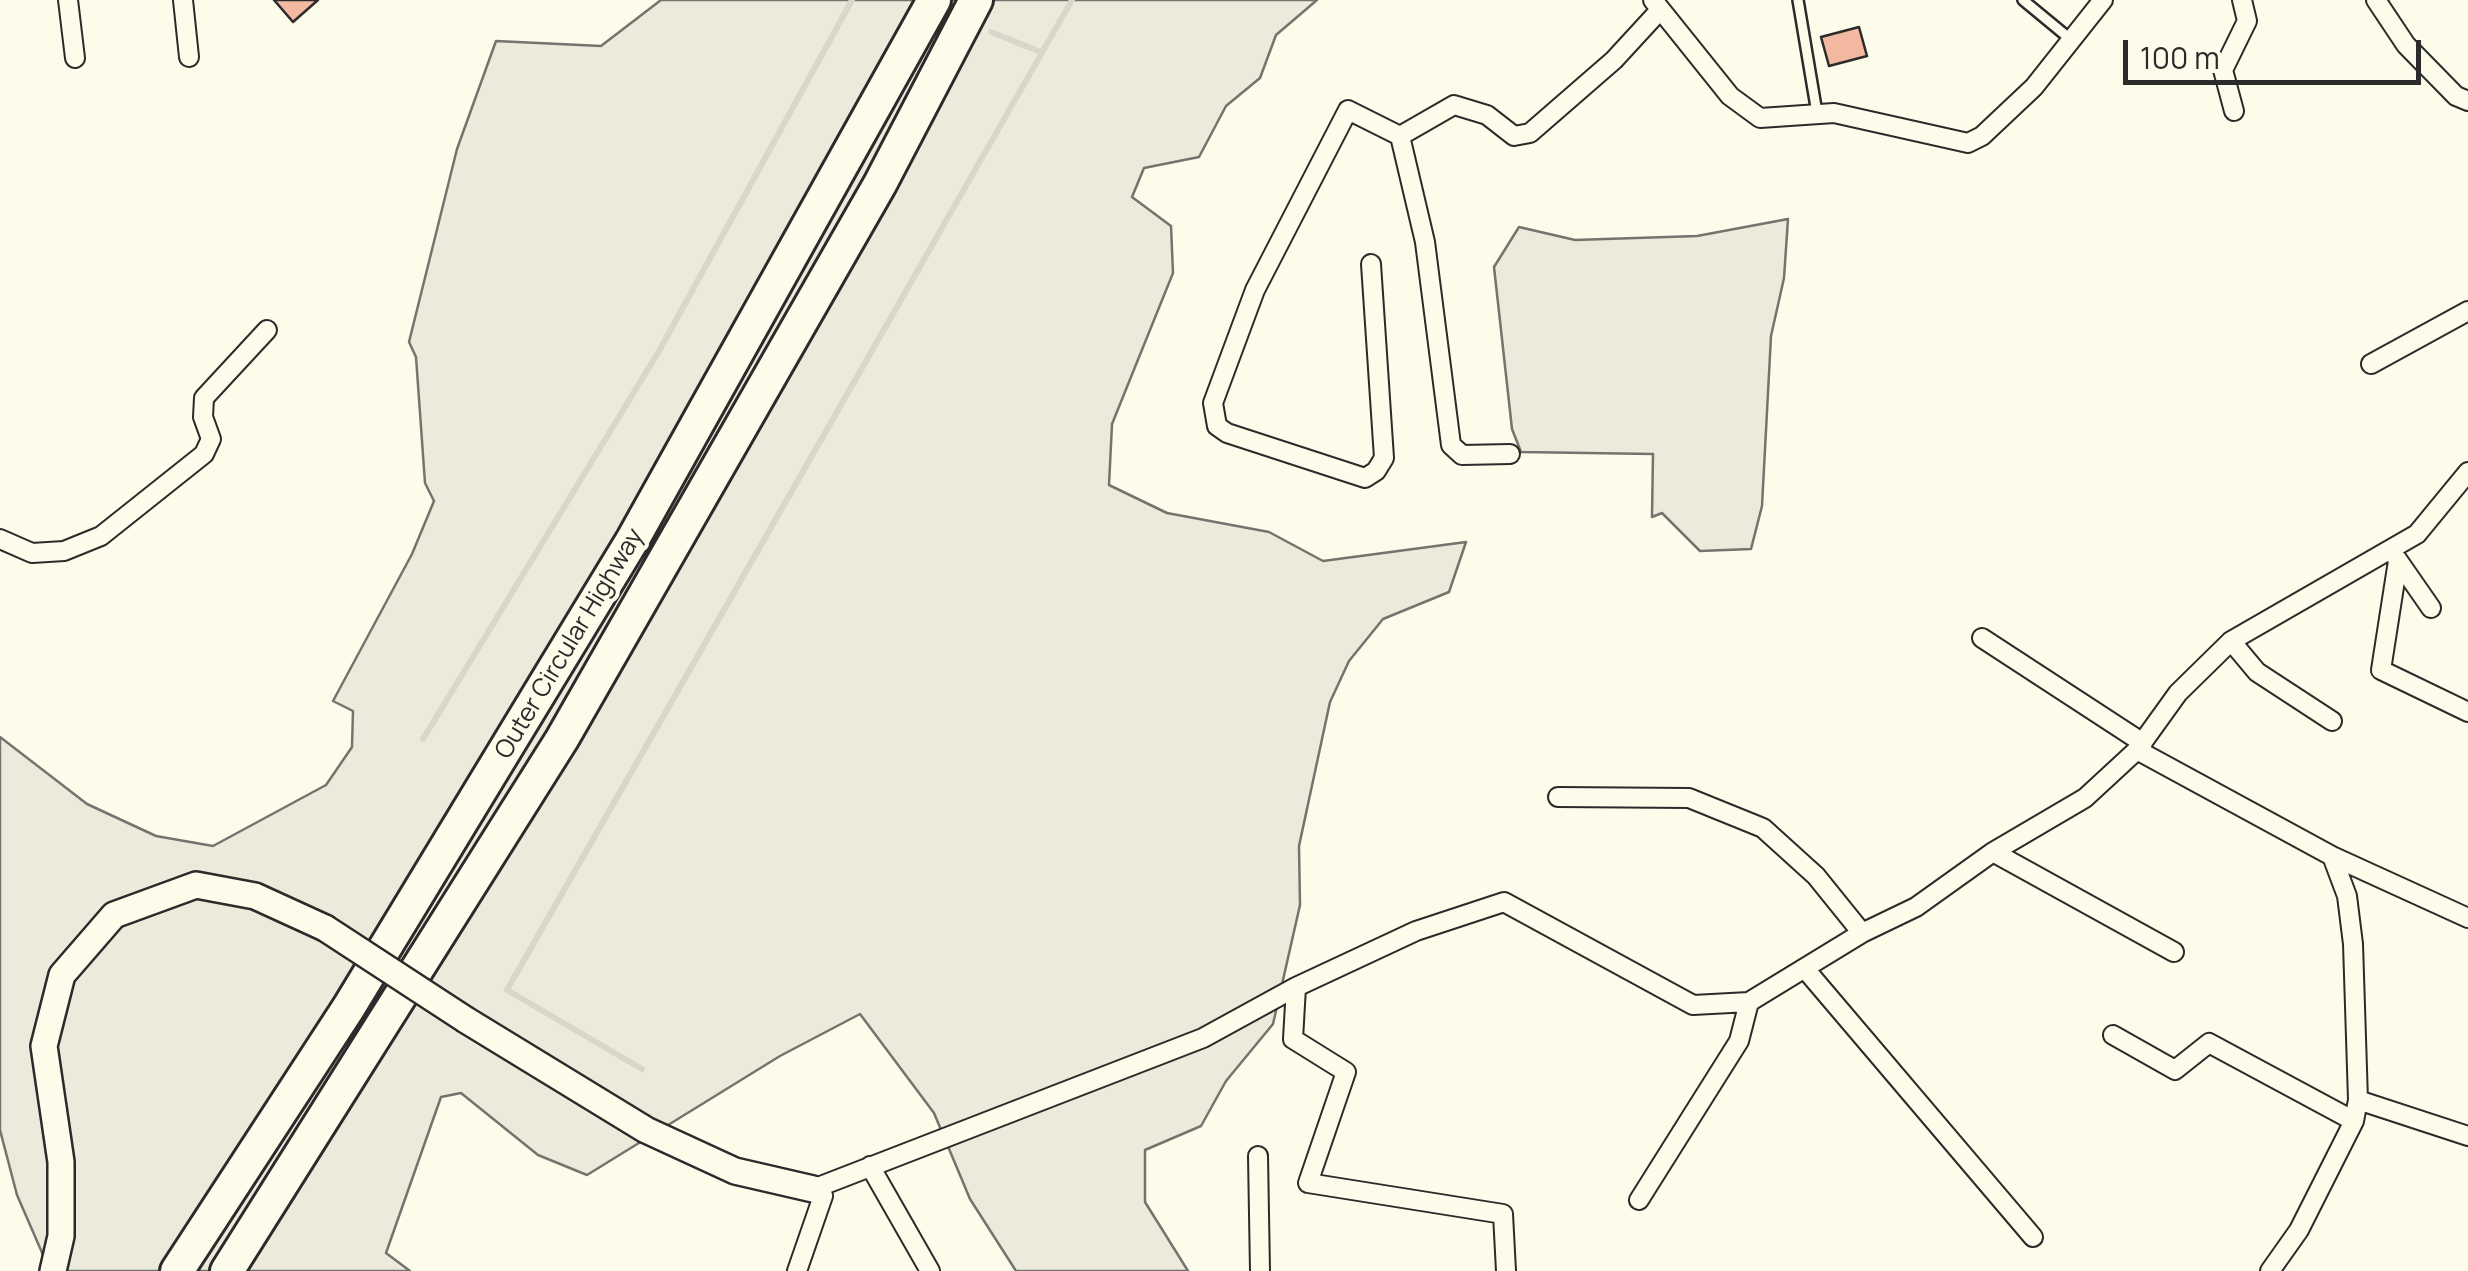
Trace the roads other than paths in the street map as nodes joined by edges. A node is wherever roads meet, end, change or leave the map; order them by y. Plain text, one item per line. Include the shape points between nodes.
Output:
1 (68, 0) edge
2 (183, 0) edge
3 (934, 0) edge
4 (976, 0) edge
5 (1798, 0) edge
6 (2023, 0) edge
7 (2104, 0) edge
8 (2242, 0) edge
9 (2376, 0) edge
10 (1656, 5) edge
11 (2069, 38) junction
12 (189, 56) dead end
13 (75, 58) dead end
14 (2468, 101) edge
15 (2234, 111) dead end
16 (1817, 113) junction
17 (1400, 136) junction
18 (1371, 264) dead end
19 (2468, 311) edge
20 (267, 330) dead end
21 (2371, 364) dead end
22 (1510, 454) dead end
23 (2468, 472) edge
24 (0, 539) edge
25 (2395, 556) junction
26 (2431, 608) dead end
27 (1982, 638) dead end
28 (2230, 642) junction
29 (2468, 712) edge
30 (2332, 721) dead end
31 (2140, 747) junction
32 (1558, 797) dead end
33 (1993, 852) junction
34 (2332, 856) junction
35 (2468, 918) edge
36 (1862, 933) junction
37 (2174, 952) dead end
38 (1806, 970) junction
39 (1296, 987) junction
40 (1749, 1002) junction
41 (2113, 1035) dead end
42 (2358, 1100) junction
43 (2354, 1121) junction
44 (2468, 1136) edge
45 (1258, 1156) dead end
46 (870, 1166) junction
47 (813, 1188) junction
48 (1639, 1200) dead end
49 (2033, 1236) dead end
50 (53, 1271) edge
51 (177, 1271) edge
52 (227, 1271) edge
53 (797, 1271) edge
54 (930, 1271) edge
55 (1260, 1271) edge
56 (1506, 1271) edge
57 (2270, 1271) edge

1 - 13 street
2 - 12 street
3 - 51 highway, Outer Circular Highway via 633,540 349,1006
4 - 52 highway, Outer Circular Highway via 880,184 562,739
5 - 16 lane
6 - 11 lane
7 - 11 street
8 - 15 street via 2247,20 2223,70
9 - 14 street via 2406,45
10 - 16 street via 1730,96 1760,118
10 - 17 street via 1614,60 1530,133 1514,136 1487,115 1454,105
11 - 16 street via 2034,87 1968,142
17 - 18 street via 1348,110 1339,120 1255,290 1213,402 1217,426 1365,478 1376,471 1384,458
17 - 22 street via 1426,242 1451,445 1462,455
19 - 21 street
20 - 24 street via 204,398 210,439 204,454 102,536 64,551 32,553
23 - 25 street
25 - 26 street
25 - 28 street
25 - 29 street via 2382,670
27 - 31 street
28 - 30 street via 2256,672
28 - 31 street via 2178,693
31 - 33 street via 2085,798
31 - 34 street
32 - 36 street via 1690,798 1763,828 1816,876
33 - 36 street via 1916,907
33 - 37 street
34 - 35 street
34 - 42 street via 2347,896 2353,944
36 - 38 street
38 - 40 street
38 - 49 street
39 - 40 street via 1416,931 1504,902 1693,1005
39 - 46 street via 1203,1038
39 - 56 street via 1293,1040 1346,1072 1308,1183 1503,1214
40 - 48 street via 1740,1041
41 - 43 street via 2175,1070 2209,1043
42 - 43 street
42 - 44 street
43 - 57 street via 2300,1230
45 - 55 street
46 - 47 street
46 - 54 street
47 - 50 street, bridge via 734,1171 646,1130 325,928 255,896 196,885 114,915 62,975 44,1046 61,1162
47 - 53 street via 823,1196

